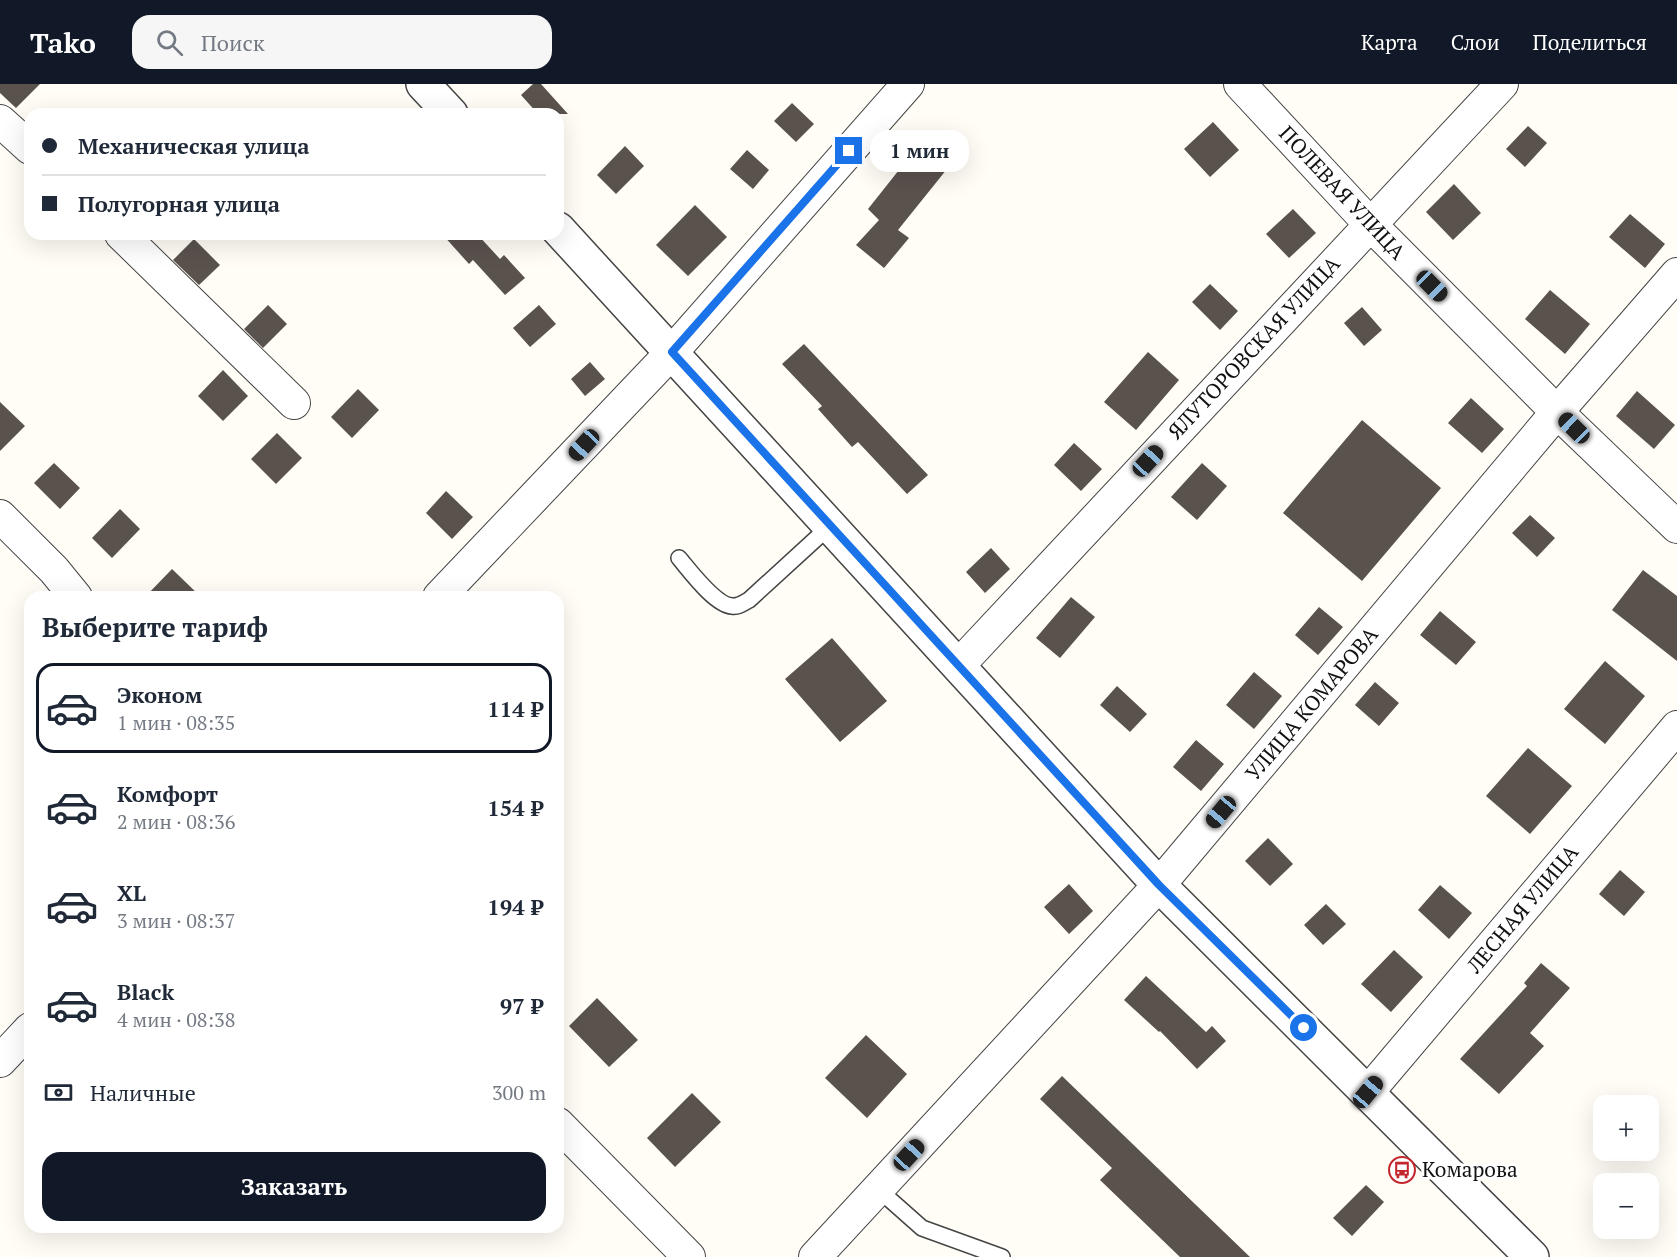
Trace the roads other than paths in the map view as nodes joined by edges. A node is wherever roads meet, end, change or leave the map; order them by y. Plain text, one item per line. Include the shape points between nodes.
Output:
1 (423, 84) edge
2 (908, 84) edge
3 (1240, 84) edge
4 (1502, 84) edge
5 (445, 108) edge
6 (0, 121) edge
7 (24, 143) edge
8 (1370, 224) junction
9 (564, 235) edge
10 (127, 240) edge
11 (1677, 274) edge
12 (672, 352) junction
13 (294, 403) dead end
14 (1557, 412) junction
15 (0, 516) edge
16 (831, 525) junction
17 (1677, 527) edge
18 (679, 558) dead end
19 (71, 591) edge
20 (445, 591) edge
21 (958, 665) junction
22 (1677, 727) edge
23 (1159, 885) junction
24 (24, 1035) edge
25 (0, 1061) edge
26 (1368, 1092) junction
27 (564, 1130) edge
28 (878, 1189) junction
29 (688, 1257) edge
30 (815, 1257) edge
31 (1002, 1257) edge
32 (1532, 1257) edge

1 - 5 street
2 - 12 street
3 - 8 street, ПОЛЕВАЯ УЛИЦА
4 - 8 street, ЯЛУТОРОВСКАЯ УЛИЦА
6 - 7 street
8 - 14 street, ПОЛЕВАЯ УЛИЦА
8 - 21 street, ЯЛУТОРОВСКАЯ УЛИЦА
9 - 12 street
10 - 13 street
11 - 14 street, УЛИЦА КОМАРОВА
12 - 16 street
12 - 20 street
14 - 17 street, ПОЛЕВАЯ УЛИЦА
14 - 23 street, УЛИЦА КОМАРОВА
15 - 19 street
16 - 18 lane via 739,606 719,602
16 - 21 street
21 - 23 street
22 - 26 street, ЛЕСНАЯ УЛИЦА
23 - 26 street
23 - 28 street, УЛИЦА КОМАРОВА
24 - 25 street
26 - 32 street
27 - 29 street
28 - 30 street, УЛИЦА КОМАРОВА
28 - 31 lane via 922,1228

